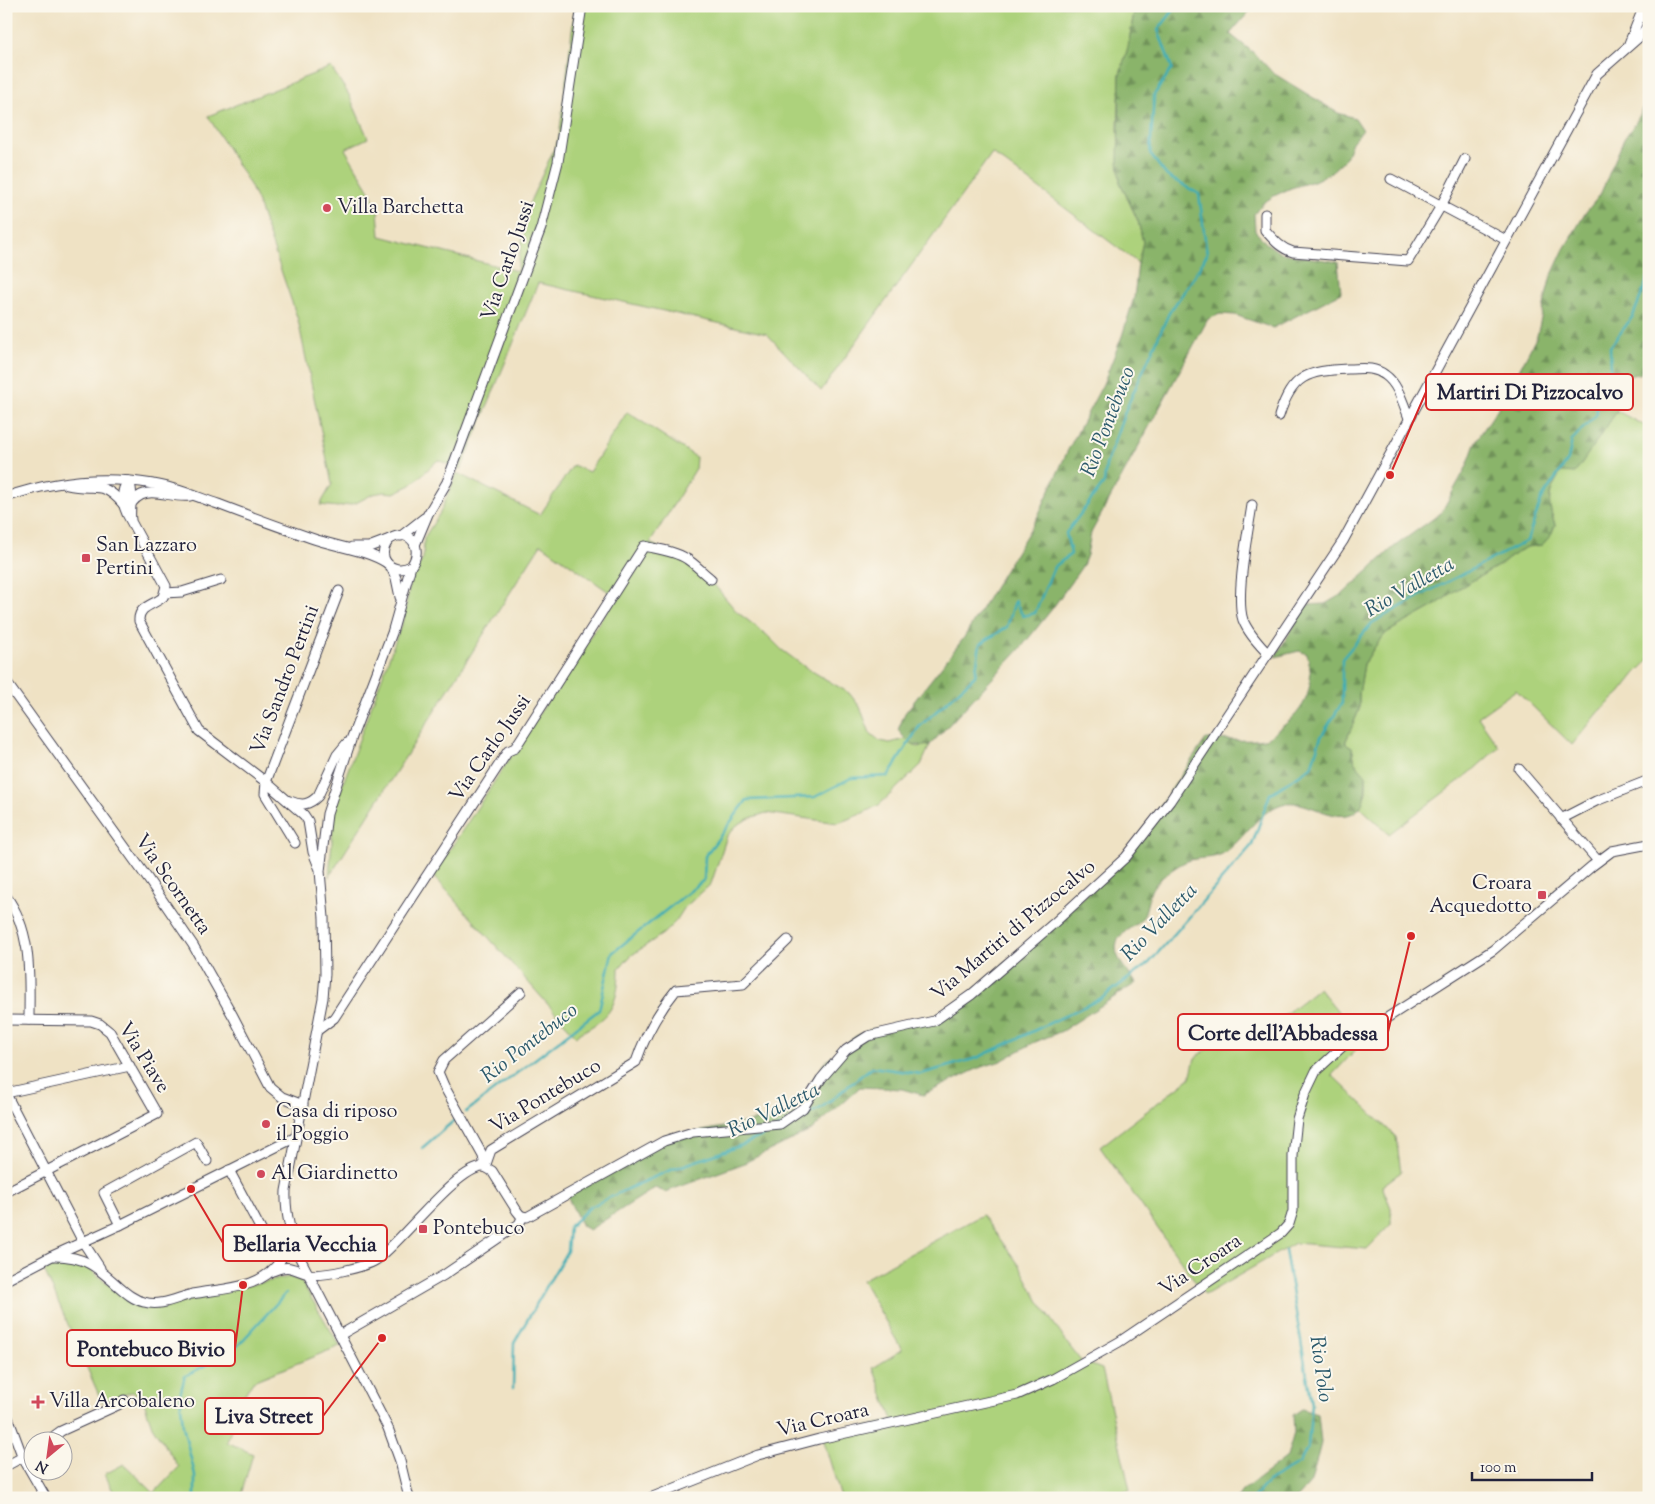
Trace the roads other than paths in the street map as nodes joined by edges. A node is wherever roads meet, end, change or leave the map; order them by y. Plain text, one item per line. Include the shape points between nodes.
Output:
1 (582, 6) edge
2 (1644, 6) edge
3 (1649, 25) edge
4 (1626, 48) junction
5 (1465, 159) dead end
6 (1391, 179) dead end
7 (1441, 206) junction
8 (1265, 214) dead end
9 (1506, 240) junction
10 (1278, 416) dead end
11 (1408, 418) junction
12 (128, 481) junction
13 (60, 483) junction
14 (194, 495) junction
15 (6, 497) edge
16 (1252, 505) dead end
17 (126, 506) junction
18 (428, 514) junction
19 (401, 536) junction
20 (390, 539) junction
21 (415, 545) junction
22 (337, 547) junction
23 (389, 565) junction
24 (411, 566) junction
25 (711, 579) dead end
26 (221, 580) dead end
27 (339, 591) dead end
28 (165, 593) junction
29 (401, 600) junction
30 (1268, 654) junction
31 (6, 682) edge
32 (352, 737) junction
33 (1519, 769) dead end
34 (1649, 780) edge
35 (266, 782) junction
36 (288, 801) junction
37 (1560, 819) junction
38 (295, 842) dead end
39 (1649, 844) edge
40 (1598, 861) junction
41 (320, 871) junction
42 (6, 896) edge
43 (788, 940) dead end
44 (520, 992) dead end
45 (6, 1020) edge
46 (29, 1020) junction
47 (318, 1030) junction
48 (130, 1066) junction
49 (6, 1093) edge
50 (303, 1105) junction
51 (296, 1137) junction
52 (207, 1161) dead end
53 (485, 1167) junction
54 (229, 1170) junction
55 (47, 1171) junction
56 (6, 1192) edge
57 (523, 1216) junction
58 (120, 1225) junction
59 (290, 1232) junction
60 (83, 1242) junction
61 (52, 1256) junction
62 (275, 1256) dead end
63 (273, 1270) junction
64 (105, 1274) junction
65 (307, 1274) junction
66 (6, 1280) edge
67 (340, 1335) junction
68 (124, 1400) dead end
69 (6, 1412) edge
70 (60, 1432) edge
71 (22, 1455) edge
72 (22, 1458) edge
73 (6, 1466) edge
74 (37, 1482) edge
75 (46, 1498) edge
76 (409, 1498) edge
77 (650, 1498) edge

1 - 18 street, Via Carlo Jussi via 558,162 541,228 447,482
2 - 4 street, Via Martiri di Pizzocalvo
3 - 4 street, Via Martiri di Pizzocalvo
4 - 9 street, Via Martiri di Pizzocalvo via 1597,74
5 - 7 street
6 - 7 street
7 - 8 street via 1408,261 1293,252 1276,243 1265,230
7 - 9 street
9 - 11 street, Via Martiri di Pizzocalvo
10 - 11 street via 1284,398 1303,377 1324,370 1368,368 1378,370 1393,383
11 - 30 street, Via Martiri di Pizzocalvo via 1343,541
12 - 13 street
12 - 14 street
12 - 17 street via 122,491
13 - 15 street
13 - 17 street via 108,489
14 - 17 street via 179,498 147,492
14 - 22 street
16 - 30 street via 1240,600 1244,620
17 - 28 street via 130,520 166,586
18 - 19 street, Via Carlo Jussi
18 - 21 street, Via Carlo Jussi
19 - 20 street
19 - 21 street via 410,538
20 - 22 street via 369,547
20 - 23 street via 384,550 384,558
21 - 24 street via 416,560
22 - 23 street via 370,555
23 - 24 street via 400,570
23 - 29 street
24 - 29 street
25 - 47 street, Via Carlo Jussi via 682,556 644,546 515,748 508,750 334,1018
26 - 28 street via 182,592
27 - 35 street, Via Sandro Pertini
28 - 35 street, Via Sandro Pertini via 161,600 140,612 139,621 199,731
29 - 32 street via 392,633
30 - 57 street, Via Martiri di Pizzocalvo via 1170,802 1126,857 972,995 934,1021 868,1036 846,1050 821,1079 803,1108 780,1124 693,1132 664,1141 531,1216
31 - 50 street, Via Scornetta via 193,945 270,1087 282,1097
32 - 36 street via 338,755 318,796 303,805
32 - 41 street via 327,814
33 - 37 street
34 - 37 street
35 - 36 street, Via Sandro Pertini
35 - 38 street, Via Sandro Pertini via 265,794
36 - 41 street, Via Sandro Pertini via 308,822
37 - 40 street
39 - 40 street, Via Croara via 1612,852
40 - 77 street, Via Croara via 1493,950 1342,1046 1316,1072 1297,1119 1293,1211 1289,1224 1281,1233 1206,1284 1119,1342 1017,1395 758,1455
41 - 47 street via 325,974
42 - 46 street via 20,921 28,947
43 - 53 street, Via Pontebuco via 743,984 676,990 655,1018 636,1062 492,1150
44 - 53 street via 444,1060 438,1072 483,1156
45 - 46 street, Via Piave
46 - 48 street, Via Piave via 100,1024 110,1032
47 - 50 street
48 - 49 street
48 - 55 street, Via Piave via 157,1114
49 - 55 street
50 - 51 street
51 - 54 street
51 - 59 street via 286,1191
52 - 58 street via 196,1142 104,1193
53 - 57 street via 492,1171 516,1212
53 - 65 street via 477,1167 457,1180 392,1248 374,1261 325,1274
54 - 58 street
54 - 62 street
55 - 56 street
55 - 60 street
57 - 67 street, Via Martiri di Pizzocalvo via 519,1224 444,1275
58 - 60 street
59 - 63 street via 286,1250
59 - 65 street
60 - 61 street
60 - 64 street
61 - 64 street via 70,1256 86,1261
61 - 66 street
63 - 64 street via 253,1283 186,1295 160,1304 133,1298
63 - 65 street via 288,1267
65 - 67 street
67 - 76 street via 392,1436
68 - 70 street via 118,1406
69 - 71 street
72 - 73 street
74 - 75 street

